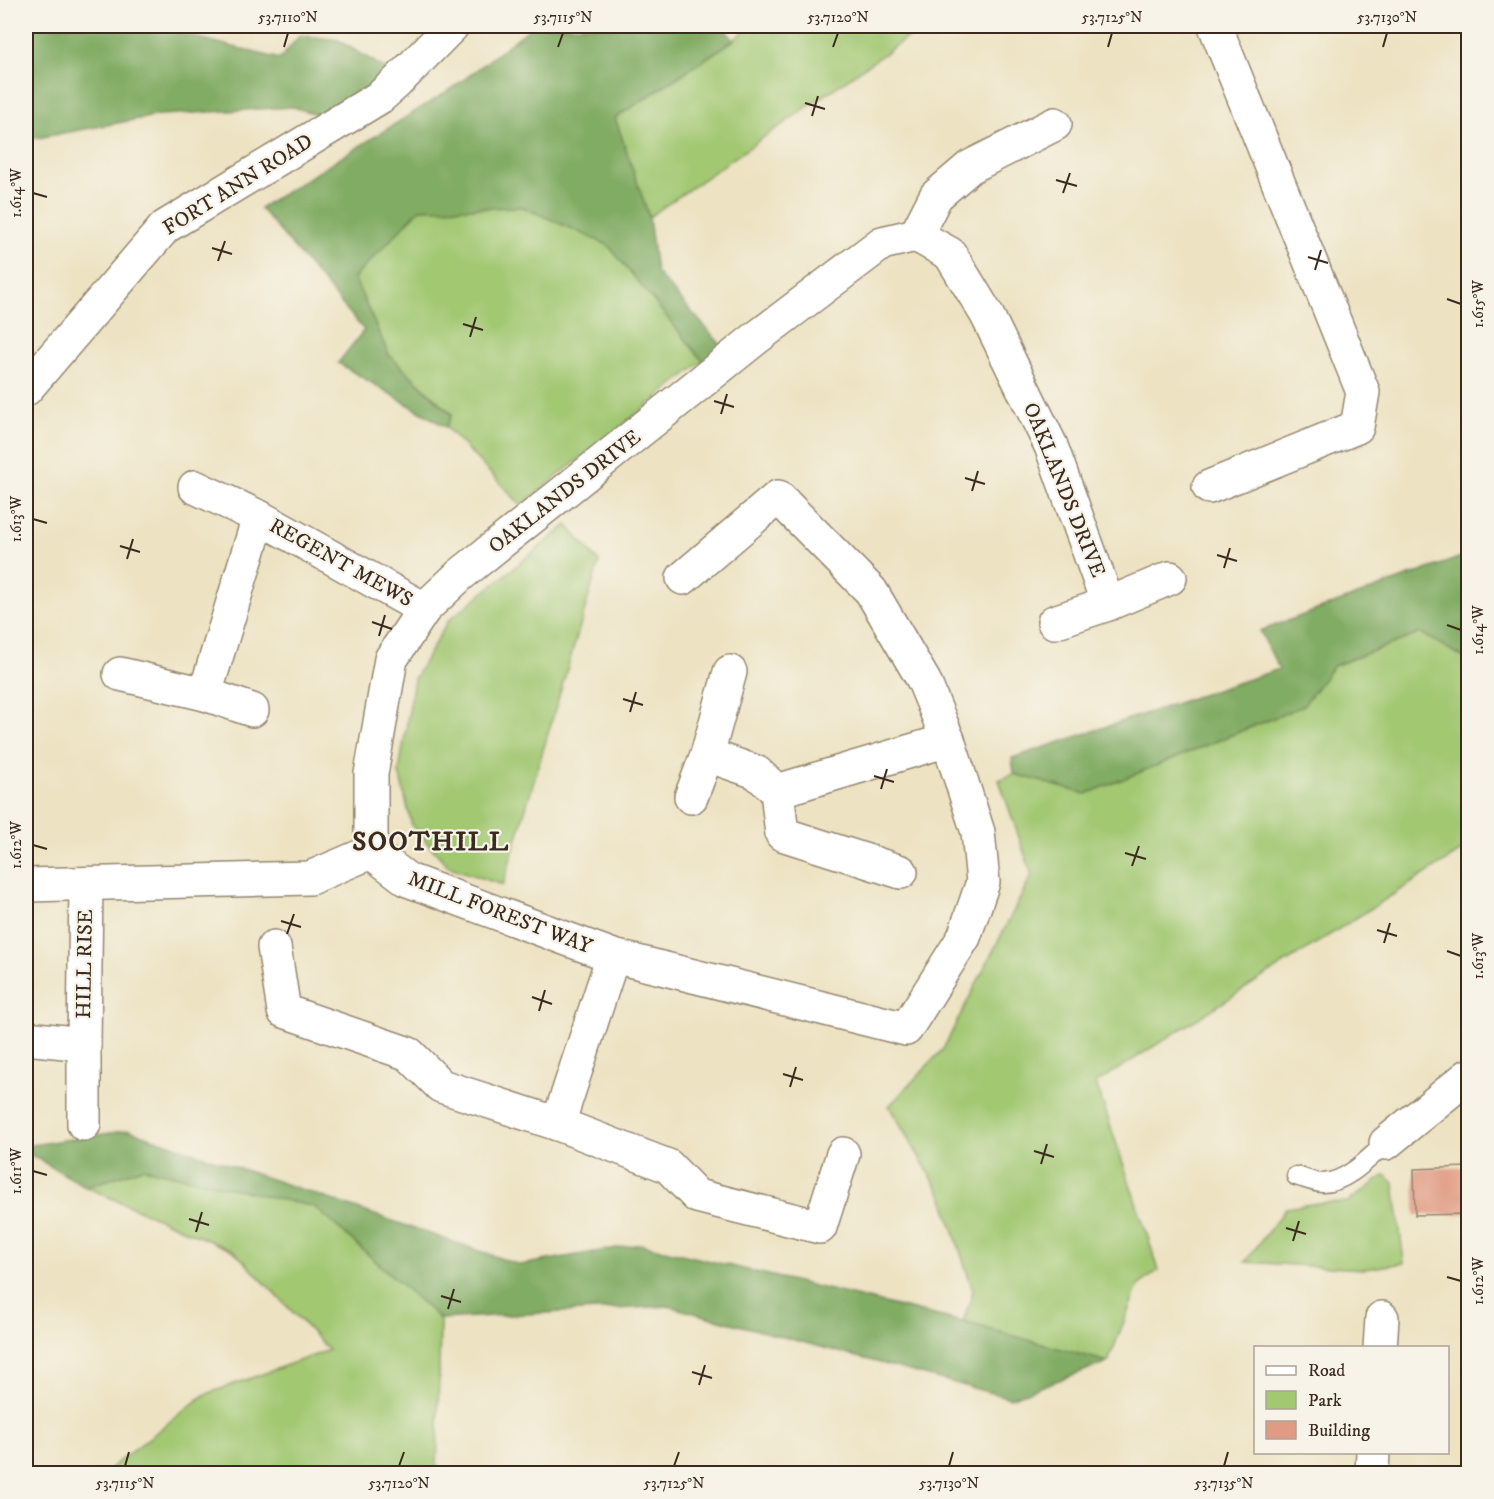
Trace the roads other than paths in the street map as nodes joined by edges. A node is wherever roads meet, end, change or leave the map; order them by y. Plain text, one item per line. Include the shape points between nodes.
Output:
1 (452, 26) edge
2 (1215, 26) edge
3 (1055, 124) dead end
4 (916, 235) junction
5 (26, 388) edge
6 (195, 487) dead end
7 (1209, 487) dead end
8 (259, 517) junction
9 (683, 578) dead end
10 (1170, 578) dead end
11 (1108, 603) junction
12 (424, 609) junction
13 (1054, 622) dead end
14 (730, 672) dead end
15 (120, 674) dead end
16 (205, 694) junction
17 (252, 710) dead end
18 (948, 740) junction
19 (706, 754) junction
20 (777, 791) junction
21 (691, 797) dead end
22 (371, 852) junction
23 (901, 872) dead end
24 (86, 884) junction
25 (26, 885) edge
26 (274, 947) dead end
27 (613, 956) junction
28 (26, 1038) edge
29 (84, 1044) junction
30 (1463, 1090) edge
31 (84, 1124) dead end
32 (558, 1124) junction
33 (1386, 1143) joint
34 (843, 1154) dead end
35 (1296, 1176) dead end
36 (1373, 1454) edge
37 (1372, 1473) edge

1 - 5 street, FORT ANN ROAD via 380,96 165,226
2 - 7 street via 1363,392 1357,427
3 - 4 street via 970,167 936,196
4 - 11 street, OAKLANDS DRIVE via 950,254 987,315 1051,446
4 - 12 street, OAKLANDS DRIVE via 882,243 864,256 460,575
6 - 8 street, REGENT MEWS
8 - 12 street, REGENT MEWS
8 - 16 street, REGENT MEWS
9 - 18 street via 778,497 871,591 924,681
10 - 11 street, OAKLANDS DRIVE
11 - 13 street, OAKLANDS DRIVE
12 - 22 street, OAKLANDS DRIVE via 391,659 371,774
14 - 19 street
15 - 16 street
16 - 17 street
18 - 20 street
18 - 27 street, MILL FOREST WAY via 978,832 983,882 964,937 906,1029
19 - 20 street via 756,771
19 - 21 street
20 - 23 street via 782,834
22 - 24 street via 310,878
22 - 27 street, MILL FOREST WAY via 408,880
24 - 25 street
24 - 29 street, HILL RISE
26 - 32 street via 284,1011 409,1054 441,1086
27 - 32 street
28 - 29 street, HILL RISE
29 - 31 street, HILL RISE
30 - 33 street
32 - 34 street via 668,1166 697,1196 820,1227
33 - 35 lane via 1334,1181 1321,1183
36 - 37 street

